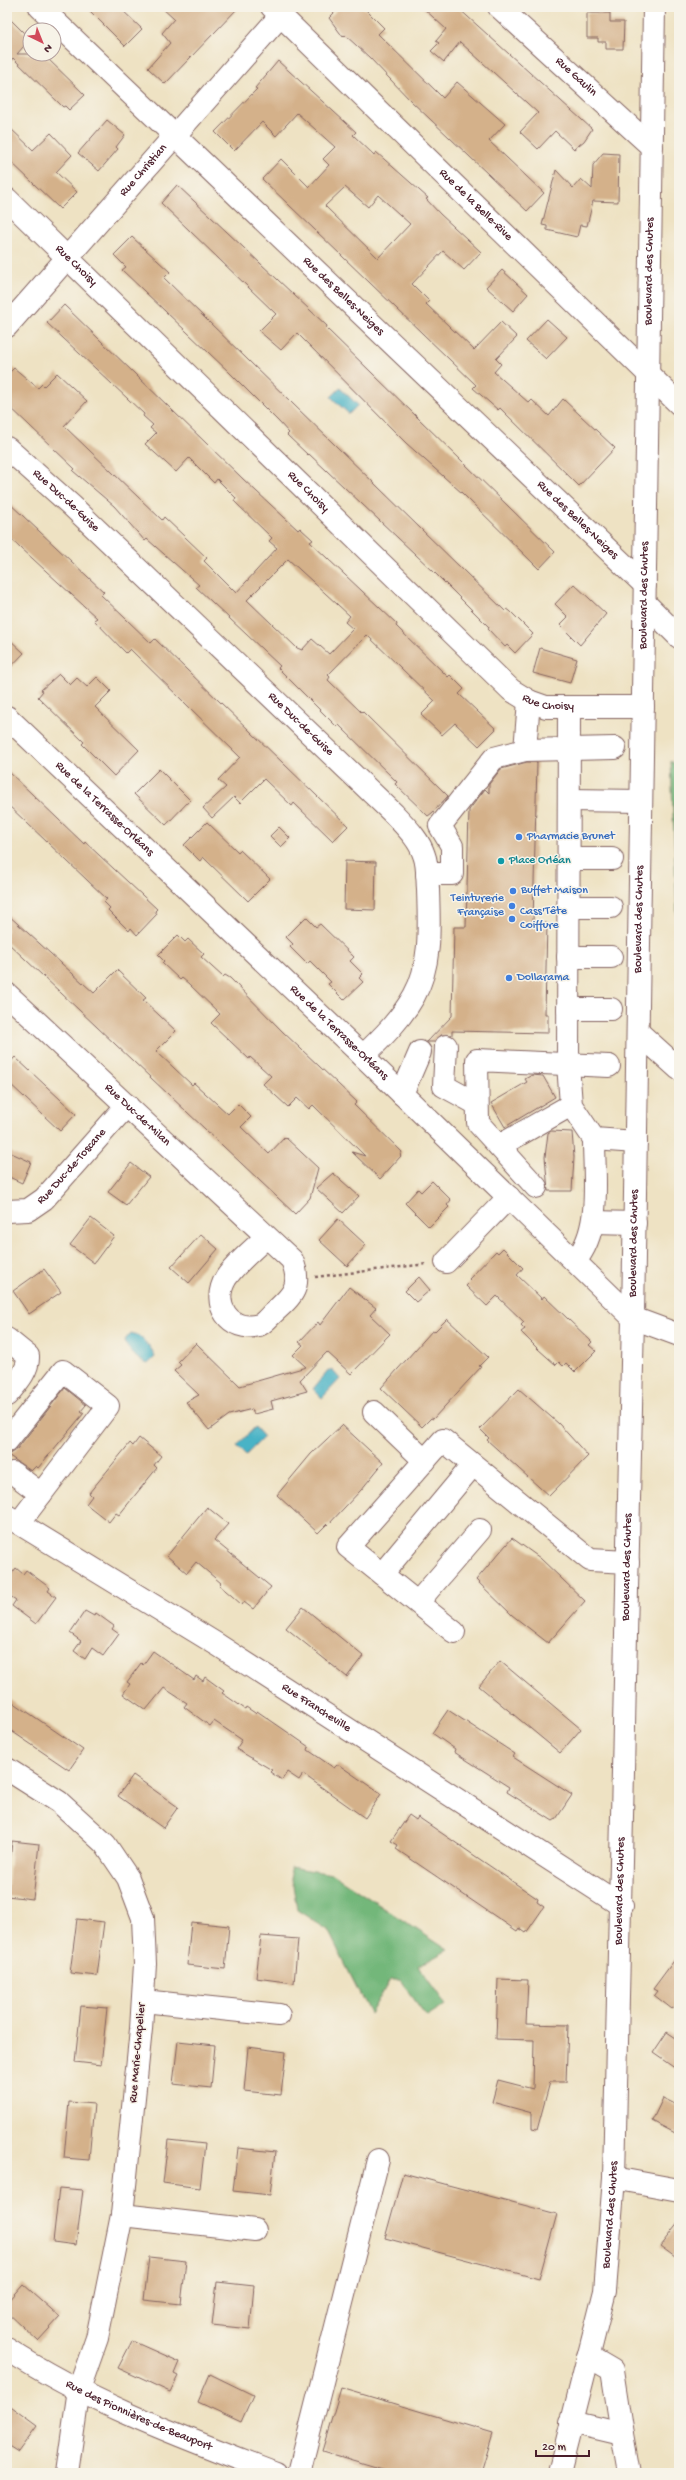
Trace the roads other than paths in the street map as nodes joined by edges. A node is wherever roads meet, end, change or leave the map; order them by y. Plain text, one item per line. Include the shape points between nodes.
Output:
1 (40, 7) edge
2 (498, 7) edge
3 (654, 7) edge
4 (277, 11) edge
5 (175, 136) junction
6 (652, 147) junction
7 (7, 199) edge
8 (67, 258) junction
9 (7, 326) edge
10 (648, 373) junction
11 (679, 404) edge
12 (7, 448) edge
13 (645, 594) junction
14 (679, 637) edge
15 (529, 701) junction
16 (569, 707) junction
17 (642, 707) junction
18 (7, 717) edge
19 (614, 748) dead end
20 (569, 749) junction
21 (525, 750) junction
22 (569, 800) junction
23 (641, 801) junction
24 (569, 859) junction
25 (612, 859) dead end
26 (427, 874) junction
27 (611, 907) dead end
28 (568, 908) junction
29 (568, 957) junction
30 (611, 957) dead end
31 (7, 994) edge
32 (568, 1009) junction
33 (610, 1009) dead end
34 (638, 1032) junction
35 (446, 1046) dead end
36 (420, 1052) dead end
37 (363, 1056) junction
38 (568, 1064) junction
39 (609, 1066) dead end
40 (679, 1069) edge
41 (402, 1094) junction
42 (127, 1105) junction
43 (571, 1105) junction
44 (478, 1113) junction
45 (594, 1139) junction
46 (636, 1142) junction
47 (454, 1144) junction
48 (499, 1146) junction
49 (536, 1187) dead end
50 (509, 1197) junction
51 (7, 1211) edge
52 (593, 1222) junction
53 (635, 1223) junction
54 (266, 1237) junction
55 (574, 1261) junction
56 (446, 1262) road end
57 (633, 1318) junction
58 (679, 1335) edge
59 (7, 1339) edge
60 (7, 1395) edge
61 (374, 1412) dead end
62 (7, 1441) edge
63 (425, 1461) junction
64 (472, 1466) junction
65 (13, 1473) dead end
66 (41, 1494) junction
67 (13, 1519) edge
68 (480, 1530) dead end
69 (628, 1562) junction
70 (382, 1574) junction
71 (418, 1602) junction
72 (454, 1632) dead end
73 (7, 1769) edge
74 (622, 1906) junction
75 (142, 2001) junction
76 (279, 2014) dead end
77 (378, 2160) dead end
78 (614, 2178) junction
79 (679, 2190) edge
80 (122, 2215) junction
81 (255, 2230) dead end
82 (7, 2349) edge
83 (588, 2356) junction
84 (79, 2389) junction
85 (572, 2422) junction
86 (622, 2434) junction
87 (237, 2465) edge
88 (67, 2473) edge
89 (276, 2473) edge
90 (299, 2473) edge
91 (559, 2473) edge
92 (629, 2473) edge

1 - 5 street, Rue des Belles-Neiges
2 - 6 street, Rue Gaulin
3 - 6 street, Boulevard des Chutes
4 - 5 street, Rue Christian
4 - 10 street, Rue de la Belle-Rive
5 - 8 street, Rue Christian
5 - 13 street, Rue des Belles-Neiges
6 - 10 street, Boulevard des Chutes
7 - 8 street, Rue Choisy
8 - 9 street, Rue Christian
8 - 15 street, Rue Choisy via 511,690
10 - 11 street, Rue de la Belle-Rive
10 - 13 street, Boulevard des Chutes
12 - 26 street, Rue Duc-de-Guise via 72,506 394,814 415,837 424,855
13 - 14 street, Rue des Belles-Neiges
13 - 17 street, Boulevard des Chutes
15 - 16 street, Rue Choisy via 546,707
15 - 21 street
16 - 17 street, Rue Choisy
16 - 20 street
17 - 23 street, Boulevard des Chutes
18 - 37 street, Rue de la Terrasse-Orléans
19 - 20 street
20 - 21 street
20 - 22 street
21 - 26 street via 494,758 440,826 452,846 452,874
22 - 23 street
22 - 24 street
23 - 34 street, Boulevard des Chutes
24 - 25 street
24 - 28 street
26 - 37 street, Rue Duc-de-Guise via 429,924 425,970 414,996 391,1028
27 - 28 street
28 - 29 street
29 - 30 street
29 - 32 street
31 - 42 street, Rue Duc-de-Milan
32 - 33 street
32 - 38 street
34 - 40 street
34 - 46 street, Boulevard des Chutes
35 - 44 street via 444,1086
36 - 41 street
37 - 41 street, Rue de la Terrasse-Orléans
38 - 39 street
38 - 43 street
38 - 44 street via 477,1060
41 - 47 street, Rue de la Terrasse-Orléans
42 - 51 street, Rue Duc-de-Toscane via 44,1199 28,1210
42 - 54 street, Rue Duc-de-Milan
43 - 45 street
43 - 48 street
44 - 47 street
44 - 48 street
45 - 46 street
45 - 52 street
46 - 53 street, Boulevard des Chutes
47 - 50 street, Rue de la Terrasse-Orléans
48 - 49 street
50 - 55 street, Rue de la Terrasse-Orléans
50 - 56 street
52 - 53 street
52 - 55 street via 582,1252
53 - 57 street, Boulevard des Chutes
54 - 54 street, Rue Duc-de-Milan via 292,1260 297,1279 291,1297 260,1325 244,1326 224,1314 219,1302 220,1290 226,1278
55 - 57 street, Rue de la Terrasse-Orléans
57 - 58 street, Rue de la Terrasse-Orléans
57 - 69 street, Boulevard des Chutes
59 - 60 street via 28,1356 29,1363 22,1377
61 - 63 street
62 - 66 street via 63,1372 108,1406
63 - 64 street via 443,1440
63 - 70 street via 348,1547
64 - 69 street via 590,1560
64 - 70 street
65 - 66 street
66 - 67 street
67 - 74 street, Rue Francheville via 218,1645
68 - 71 street
69 - 74 street, Boulevard des Chutes
70 - 71 street
71 - 72 street
73 - 75 street, Rue Marie-Chapelier via 59,1802 105,1844 128,1878 143,1918 145,1964
74 - 78 street, Boulevard des Chutes
75 - 76 street
75 - 80 street, Rue Marie-Chapelier
77 - 90 street
78 - 79 street
78 - 83 street, Boulevard des Chutes via 605,2291
80 - 81 street
80 - 84 street, Rue Marie-Chapelier via 97,2338
82 - 84 street, Rue des Pionnières-de-Beauport via 37,2369
83 - 85 street, Boulevard des Chutes
83 - 86 street via 612,2370
84 - 87 street, Rue des Pionnières-de-Beauport
84 - 88 street, Rue Marie-Chapelier
85 - 86 street
85 - 91 street, Boulevard des Chutes
86 - 92 street
87 - 89 street, Rue des Pionnières-de-Beauport

